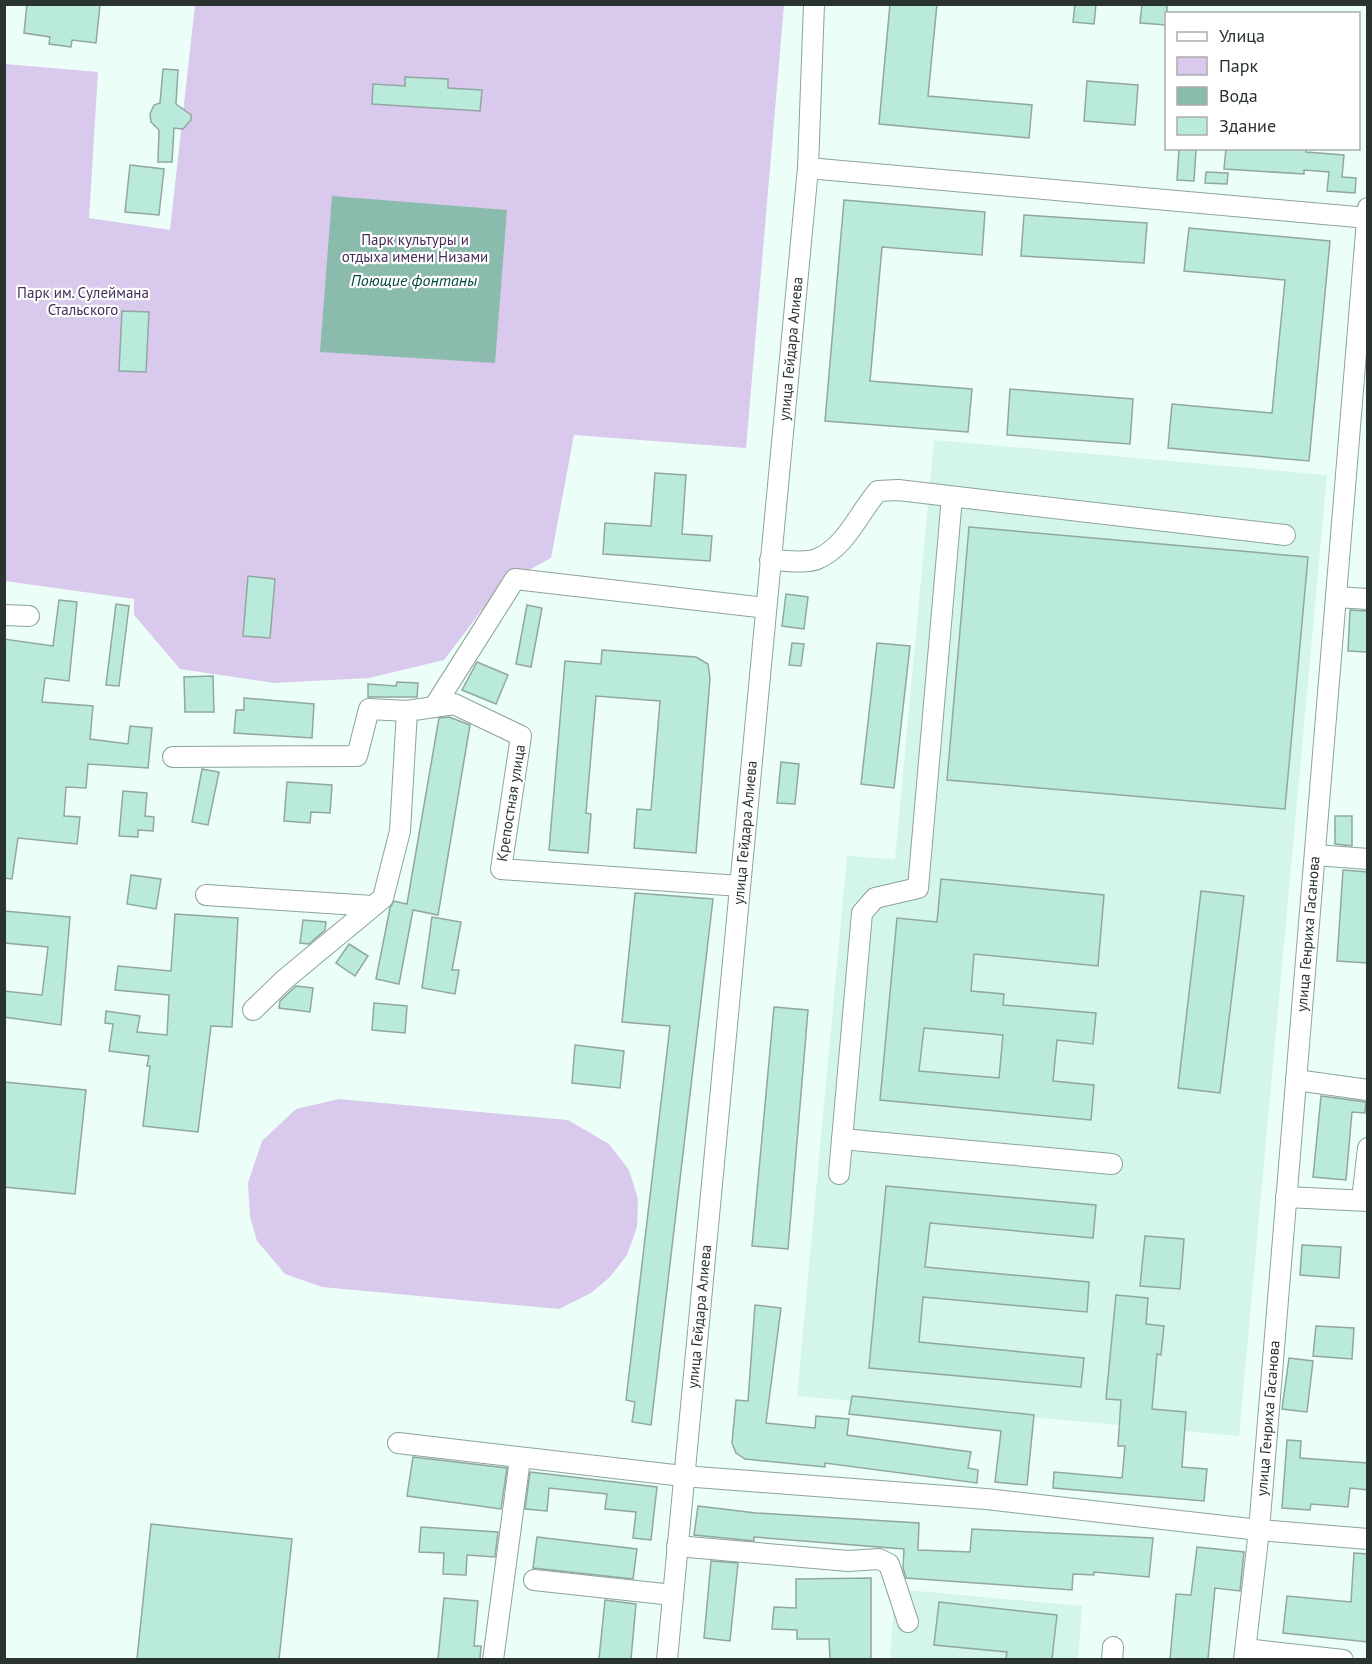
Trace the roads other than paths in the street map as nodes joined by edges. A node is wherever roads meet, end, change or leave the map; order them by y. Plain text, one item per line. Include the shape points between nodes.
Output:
1 (814, 4) edge
2 (808, 168) junction
3 (1367, 214) edge
4 (952, 497) junction
5 (1285, 535) dead end
6 (770, 560) junction
7 (1336, 597) junction
8 (1368, 599) edge
9 (766, 608) junction
10 (4, 615) edge
11 (29, 616) dead end
12 (434, 707) junction
13 (407, 711) junction
14 (173, 757) dead end
15 (1315, 855) junction
16 (1368, 859) edge
17 (740, 886) junction
18 (206, 895) dead end
19 (373, 906) junction
20 (253, 1010) dead end
21 (1296, 1080) junction
22 (1368, 1090) edge
23 (842, 1139) junction
24 (1368, 1149) edge
25 (1112, 1164) dead end
26 (839, 1174) dead end
27 (1286, 1197) junction
28 (1365, 1201) edge
29 (398, 1443) dead end
30 (520, 1459) junction
31 (683, 1476) junction
32 (1259, 1530) junction
33 (1368, 1539) edge
34 (677, 1546) junction
35 (534, 1580) dead end
36 (673, 1595) junction
37 (908, 1622) dead end
38 (1245, 1654) edge
39 (493, 1659) edge
40 (667, 1659) edge
41 (1344, 1659) edge

1 - 2 street, улица Гейдара Алиева
2 - 3 street
2 - 6 street, улица Гейдара Алиева
3 - 7 street, улица Генриха Гасанова
4 - 5 street
4 - 6 street via 878,491 841,543 815,560
4 - 23 street via 918,888 875,898 862,913
6 - 9 street, улица Гейдара Алиева
7 - 8 street
7 - 15 street, улица Генриха Гасанова
9 - 12 street via 515,579
9 - 17 street, улица Гейдара Алиева
10 - 11 street
12 - 13 street, Крепостная улица
12 - 17 street, Крепостная улица via 454,704 521,736 501,869
13 - 14 street, Крепостная улица via 369,709 357,756
13 - 19 street via 400,831 383,898
15 - 16 street
15 - 21 street, улица Генриха Гасанова
17 - 31 street, улица Гейдара Алиева
18 - 19 street
19 - 20 street
21 - 22 street
21 - 27 street, улица Генриха Гасанова
23 - 25 street
23 - 26 street
24 - 28 street
27 - 28 street
27 - 32 street, улица Генриха Гасанова
29 - 30 street
30 - 31 street
30 - 39 street
31 - 32 street via 986,1499
31 - 34 street, улица Гейдара Алиева
32 - 33 street
32 - 38 street, улица Генриха Гасанова
34 - 36 street, улица Гейдара Алиева
34 - 37 street via 848,1561 879,1559 889,1564
35 - 36 street
36 - 40 street, улица Гейдара Алиева
38 - 41 street

